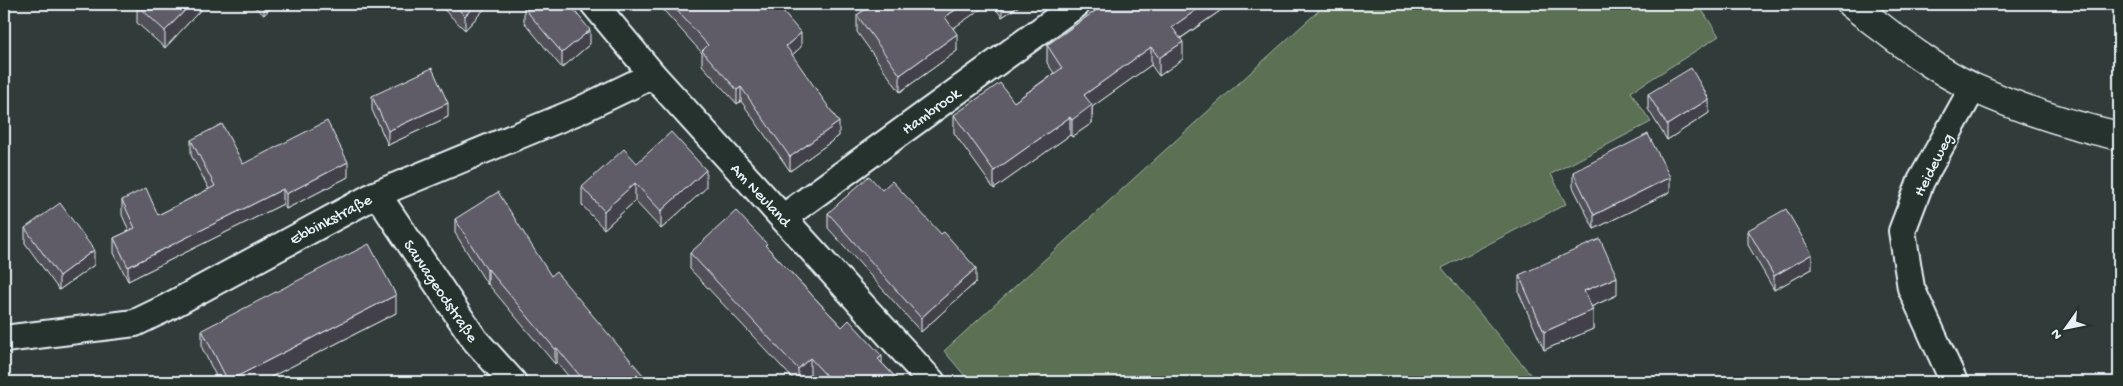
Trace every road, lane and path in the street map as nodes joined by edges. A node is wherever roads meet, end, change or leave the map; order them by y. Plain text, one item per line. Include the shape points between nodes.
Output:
1 (594, 4) edge
2 (1077, 4) edge
3 (1851, 4) edge
4 (653, 75) junction
5 (1973, 88) junction
6 (2119, 136) edge
7 (377, 194) junction
8 (784, 217) junction
9 (4, 339) edge
10 (513, 382) edge
11 (932, 382) edge
12 (1954, 382) edge

1 - 4 street, Am Neuland
2 - 8 street, Hambrook
3 - 5 street via 1913,52
4 - 7 street, Ebbinkstraße via 578,111
4 - 8 street, Am Neuland
5 - 6 street via 2037,113
5 - 12 street, Heideweg via 1921,181 1902,231 1911,288
7 - 9 street, Ebbinkstraße via 135,322
7 - 10 street, Sauvageodstraße via 475,340
8 - 11 street, Am Neuland

